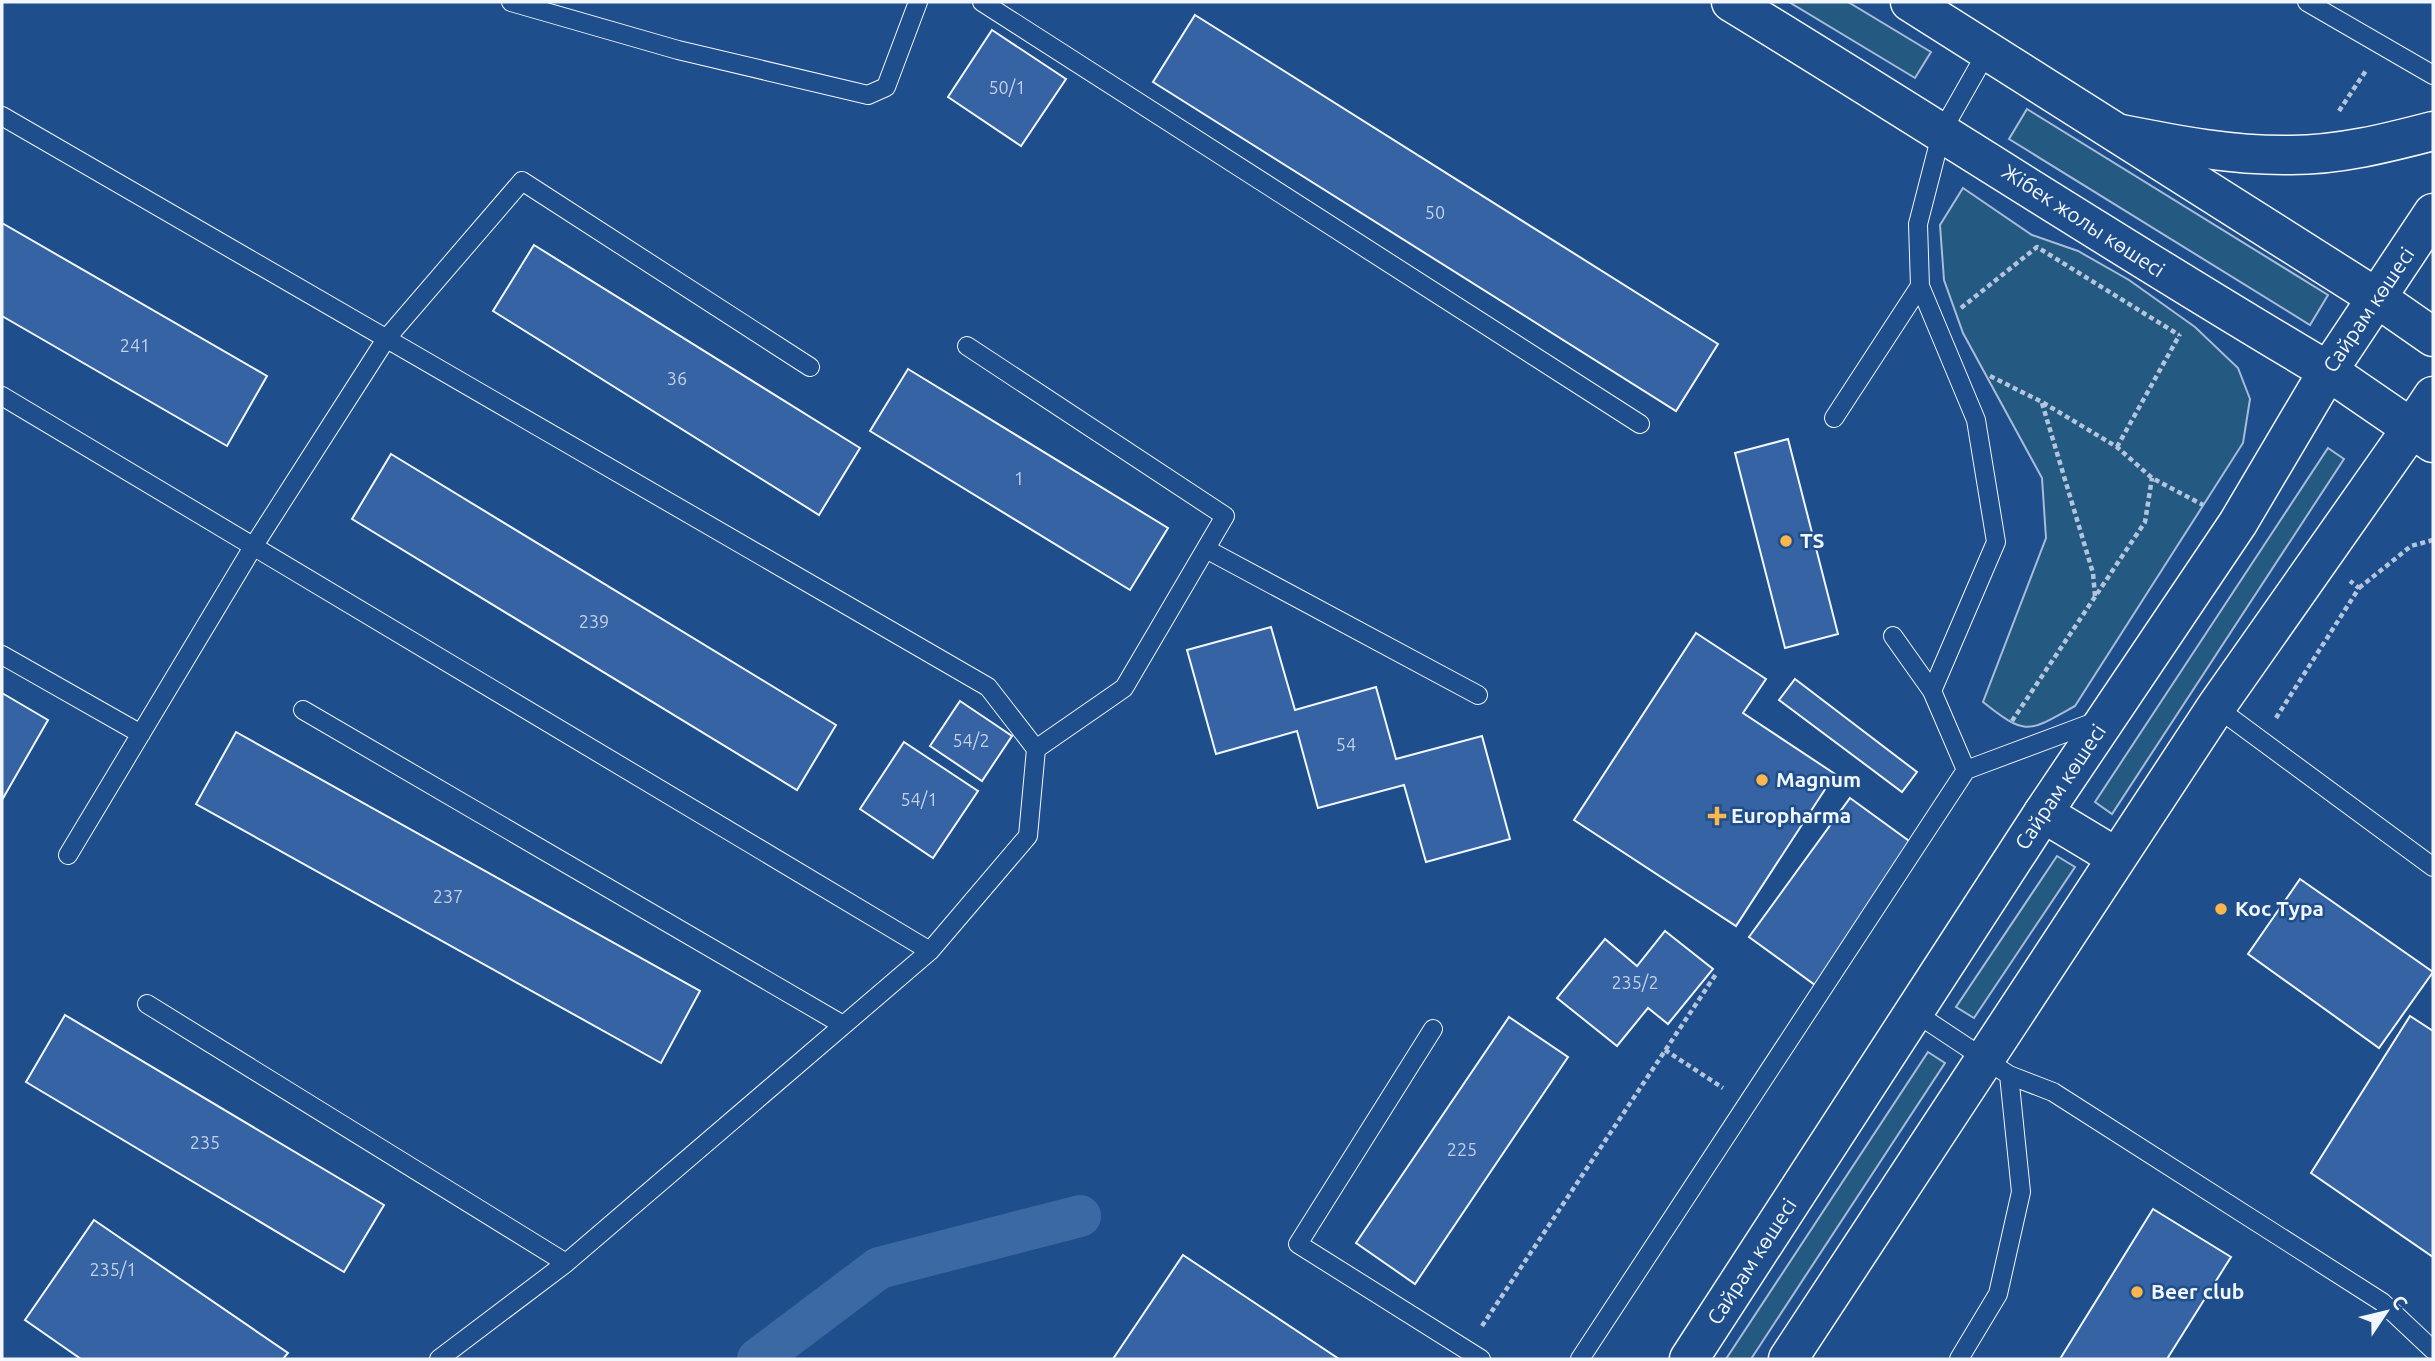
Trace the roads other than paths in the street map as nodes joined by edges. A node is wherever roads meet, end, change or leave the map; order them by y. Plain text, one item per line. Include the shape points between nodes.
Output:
1 (511, 2) edge
2 (918, 2) edge
3 (982, 2) edge
4 (1731, 2) edge
5 (1910, 2) edge
6 (2307, 2) edge
7 (1988, 50) junction
8 (2433, 75) edge
9 (2, 116) edge
10 (1942, 131) junction
11 (2433, 131) edge
12 (2121, 134) junction
13 (2433, 213) edge
14 (1920, 286) junction
15 (2377, 298) junction
16 (2433, 337) edge
17 (386, 339) junction
18 (967, 346) dead end
19 (810, 367) dead end
20 (2328, 371) junction
21 (2, 396) edge
22 (2433, 396) edge
23 (1834, 418) dead end
24 (1640, 424) dead end
25 (2422, 436) edge
26 (253, 547) junction
27 (1206, 549) junction
28 (1893, 636) dead end
29 (2, 655) edge
30 (1932, 691) junction
31 (1478, 695) dead end
32 (2216, 707) junction
33 (303, 710) dead end
34 (2107, 717) junction
35 (142, 734) junction
36 (1036, 749) junction
37 (1966, 771) junction
38 (2043, 813) junction
39 (68, 855) dead end
40 (2116, 857) junction
41 (2433, 867) edge
42 (930, 951) junction
43 (147, 1004) dead end
44 (1914, 1012) junction
45 (843, 1025) junction
46 (1433, 1029) dead end
47 (1997, 1067) junction
48 (566, 1263) junction
49 (2433, 1350) edge
50 (1474, 1355) edge
51 (1964, 1355) edge
52 (439, 1359) edge
53 (1580, 1359) edge
54 (1689, 1359) edge
55 (1788, 1359) edge

1 - 2 lane via 678,50 868,95 886,88
3 - 24 lane
4 - 10 main road, Жібек жолы көшесі
5 - 7 main road
6 - 8 lane
7 - 10 lane
7 - 12 main road
9 - 17 lane
10 - 14 lane via 1918,224
10 - 20 main road, Жібек жолы көшесі
11 - 12 main road via 2369,148 2291,155 2203,150
12 - 15 main road
13 - 15 main road, Сайрам көшесі
14 - 23 lane
14 - 30 lane via 1976,420 1996,542
15 - 16 main road
15 - 20 main road, Сайрам көшесі
17 - 19 lane via 522,181
17 - 26 lane
17 - 36 lane via 988,687
18 - 27 lane via 1226,516
20 - 25 main road, Жібек жолы көшесі
20 - 34 main road, Сайрам көшесі via 2238,523
21 - 26 lane
22 - 25 main road
25 - 32 main road
26 - 35 lane
26 - 42 lane
27 - 31 lane
27 - 36 lane via 1124,688
28 - 30 lane
29 - 35 lane
30 - 37 lane
32 - 40 main road
32 - 41 lane
33 - 45 lane
34 - 37 lane
34 - 38 main road, Сайрам көшесі
35 - 39 lane
36 - 42 lane via 1028,836
37 - 53 lane
38 - 40 main road
38 - 44 main road, Сайрам көшесі
40 - 47 main road
42 - 45 lane
43 - 48 lane
44 - 47 lane
44 - 54 main road, Сайрам көшесі
45 - 48 lane
46 - 50 lane via 1298,1244
47 - 49 lane via 2053,1092 2382,1302
47 - 51 lane via 2021,1192 1998,1294
47 - 55 main road
48 - 52 lane

